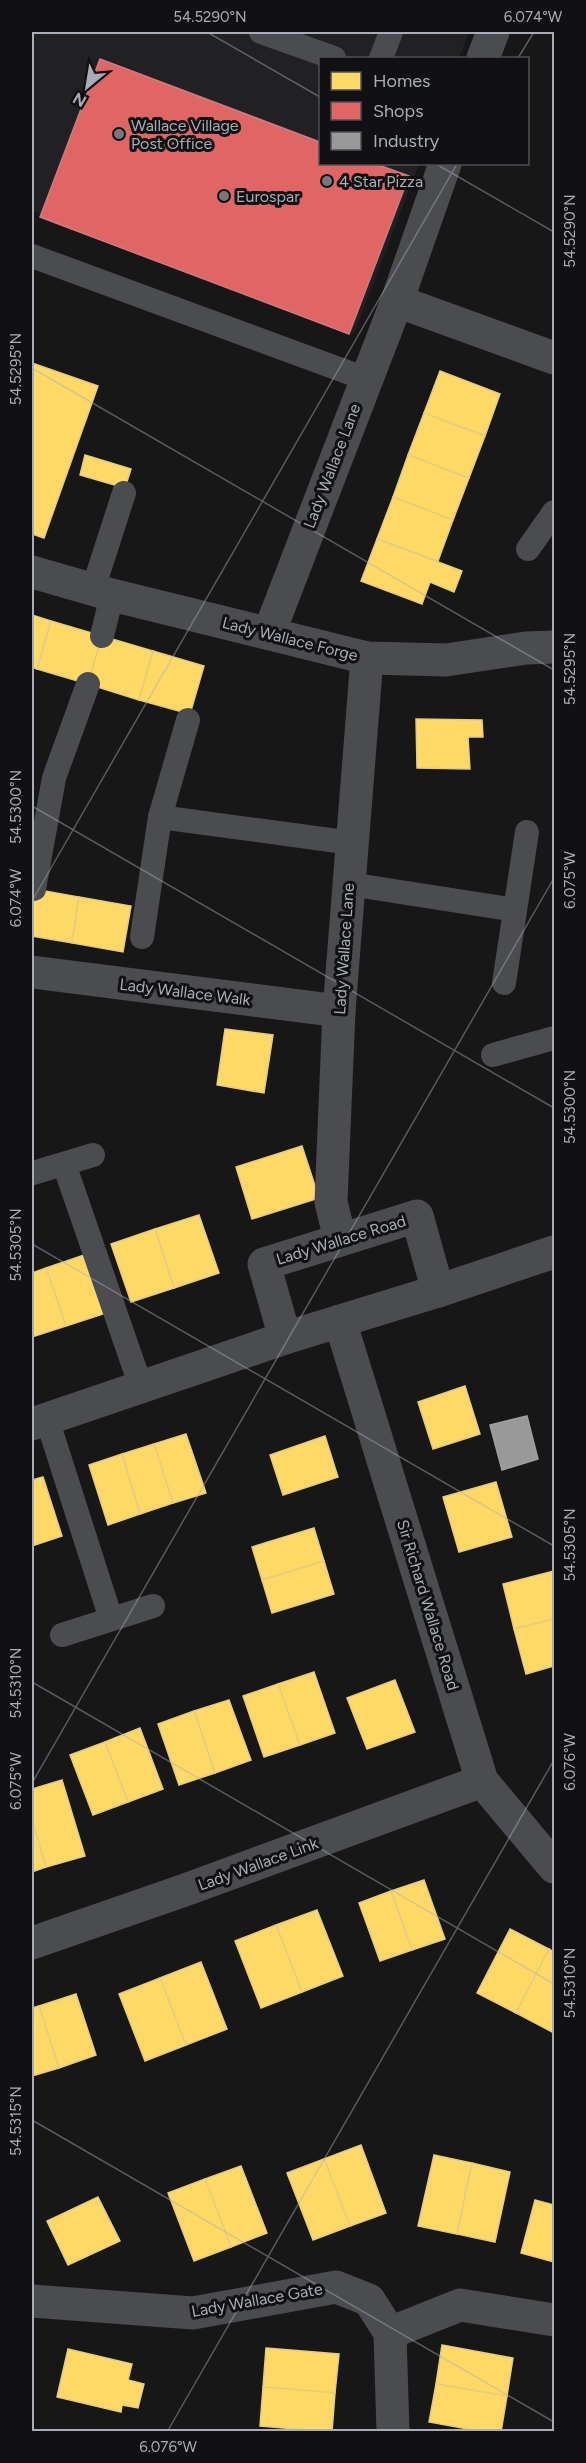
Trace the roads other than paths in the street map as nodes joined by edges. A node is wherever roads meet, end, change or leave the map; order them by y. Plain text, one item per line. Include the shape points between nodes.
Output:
1 (261, 32) edge
2 (391, 32) edge
3 (493, 32) edge
4 (331, 57) edge
5 (381, 57) edge
6 (483, 57) edge
7 (445, 165) edge
8 (32, 256) edge
9 (398, 301) junction
10 (555, 358) edge
11 (366, 379) junction
12 (124, 493) dead end
13 (555, 512) edge
14 (528, 549) dead end
15 (32, 572) edge
16 (103, 592) junction
17 (269, 633) junction
18 (102, 636) dead end
19 (555, 647) edge
20 (367, 658) junction
21 (87, 684) dead end
22 (188, 720) dead end
23 (160, 817) junction
24 (526, 832) dead end
25 (352, 843) junction
26 (349, 884) junction
27 (34, 889) dead end
28 (515, 910) junction
29 (142, 937) dead end
30 (32, 972) edge
31 (504, 983) dead end
32 (339, 1011) junction
33 (555, 1038) edge
34 (493, 1055) dead end
35 (93, 1155) dead end
36 (64, 1164) junction
37 (33, 1173) dead end
38 (340, 1239) junction
39 (555, 1252) edge
40 (438, 1291) junction
41 (340, 1321) junction
42 (285, 1338) junction
43 (141, 1387) junction
44 (39, 1421) edge
45 (153, 1606) dead end
46 (111, 1619) junction
47 (62, 1635) dead end
48 (482, 1781) junction
49 (554, 1864) edge
50 (32, 1942) edge
51 (32, 2301) edge
52 (555, 2320) edge
53 (390, 2333) junction
54 (393, 2432) edge

1 - 4 lane
2 - 5 lane
3 - 6 street
7 - 9 street, Lady Wallace Lane
8 - 11 lane
9 - 10 street
9 - 11 street, Lady Wallace Lane
11 - 17 street, Lady Wallace Lane
12 - 16 lane
13 - 14 lane
15 - 16 street, Lady Wallace Forge
16 - 17 street, Lady Wallace Forge
16 - 18 lane
17 - 20 street, Lady Wallace Forge
19 - 20 street, Lady Wallace Forge via 446,660
20 - 25 street, Lady Wallace Lane
21 - 27 lane via 54,778
22 - 23 lane
23 - 25 lane
23 - 29 lane
24 - 28 lane
25 - 26 street, Lady Wallace Lane
26 - 28 lane
26 - 32 street, Lady Wallace Lane
28 - 31 lane
30 - 32 street, Lady Wallace Walk
32 - 38 street, Lady Wallace Lane via 331,1202
33 - 34 lane
35 - 36 lane
36 - 37 lane
36 - 43 lane
38 - 40 street, Lady Wallace Road via 417,1216
38 - 42 street, Lady Wallace Road via 264,1264
39 - 40 street
40 - 41 street
41 - 42 street
41 - 48 street, Sir Richard Wallace Road
42 - 43 street
43 - 44 street
44 - 46 lane
45 - 46 lane
46 - 47 lane
48 - 49 street, Sir Richard Wallace Road
48 - 50 street, Lady Wallace Link
51 - 53 street, Lady Wallace Gate via 193,2313 336,2287 369,2300
52 - 53 street via 460,2305
53 - 54 street

